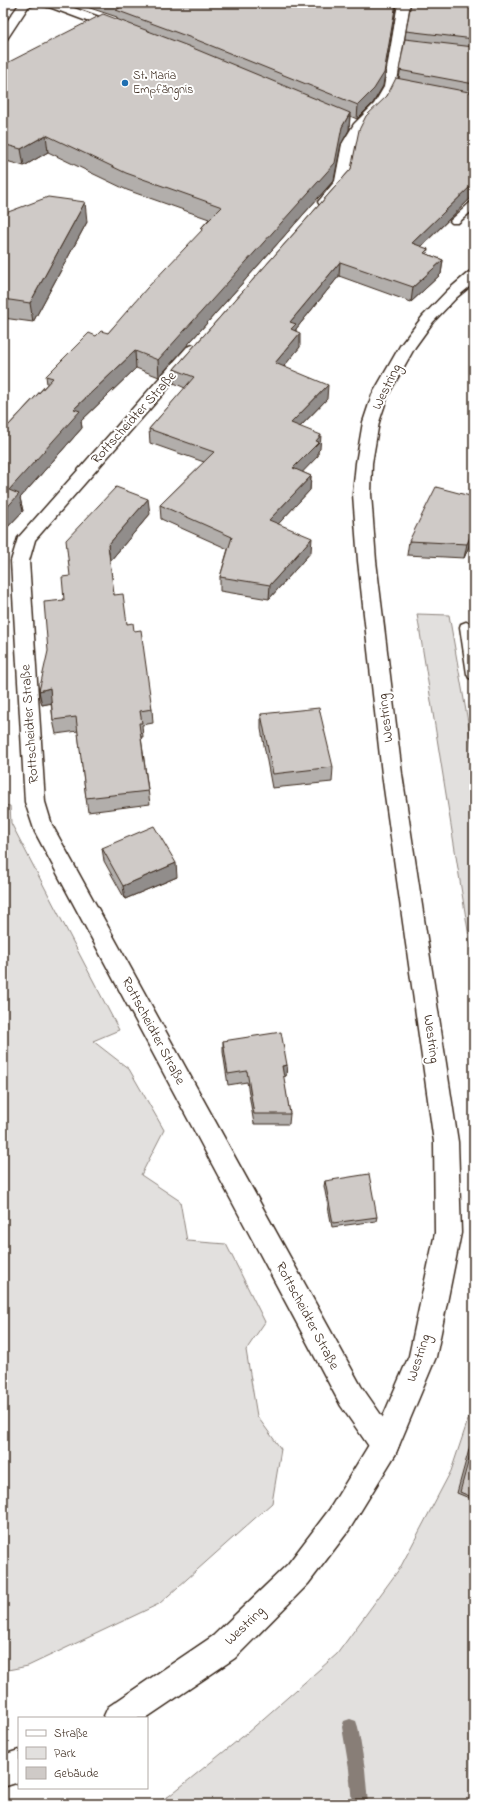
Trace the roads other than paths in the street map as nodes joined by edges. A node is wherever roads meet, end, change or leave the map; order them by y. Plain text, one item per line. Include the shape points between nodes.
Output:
1 (31, 3) edge
2 (44, 3) edge
3 (402, 4) edge
4 (130, 33) edge
5 (3, 36) edge
6 (474, 204) edge
7 (311, 218) edge
8 (455, 221) dead end
9 (474, 275) edge
10 (206, 336) edge
11 (466, 626) dead end
12 (474, 674) edge
13 (385, 1445) junction
14 (120, 1717) edge
15 (18, 1766) edge
16 (3, 1770) edge

1 - 5 street via 24,5
2 - 4 street via 56,5
3 - 7 street via 401,48 394,87 379,106 352,124 342,182
6 - 8 lane
9 - 13 street, Westring via 428,319 408,346 380,395 371,422 364,463 362,494 367,561 391,766 446,1142 448,1233 422,1357
10 - 13 street, Rottscheidter Straße via 27,538 20,561 35,802 42,826 347,1389
11 - 12 lane
13 - 14 street, Westring via 339,1520 298,1574 224,1647
15 - 16 street

